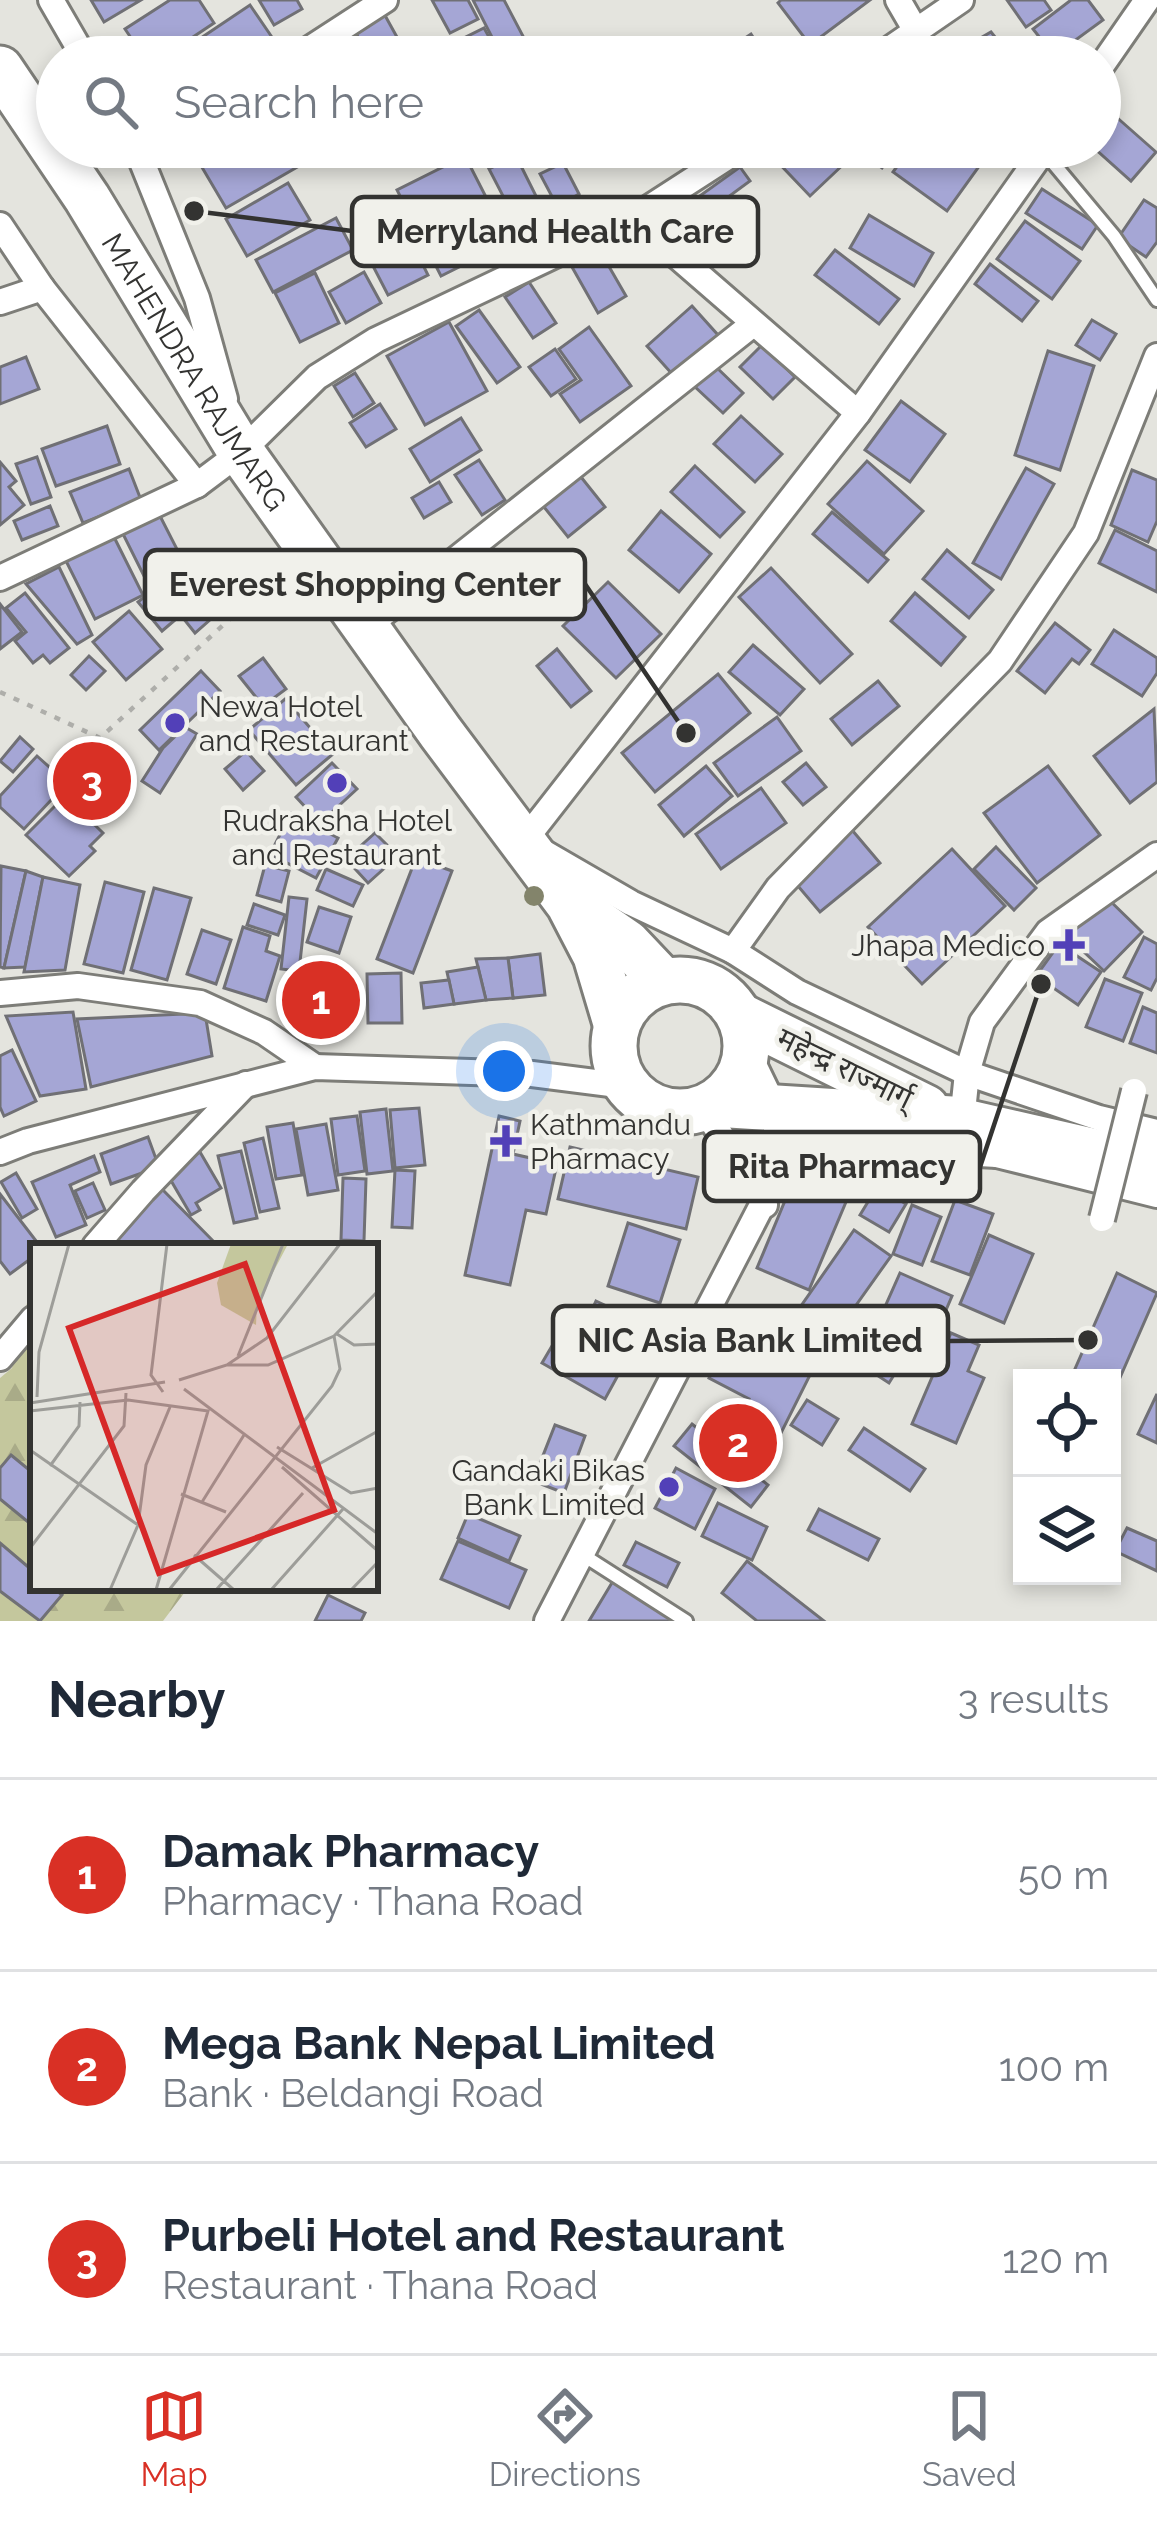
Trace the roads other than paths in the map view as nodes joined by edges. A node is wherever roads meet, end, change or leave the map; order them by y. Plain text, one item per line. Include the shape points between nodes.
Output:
1 (51, 0) edge
2 (385, 0) edge
3 (898, 0) edge
4 (961, 0) edge
5 (1147, 0) edge
6 (916, 32) junction
7 (72, 36) edge
8 (329, 36) edge
9 (910, 36) edge
10 (1121, 38) edge
11 (0, 68) edge
12 (36, 122) edge
13 (67, 168) edge
14 (154, 168) edge
15 (710, 168) edge
16 (1032, 168) edge
17 (1060, 168) edge
18 (633, 218) junction
19 (0, 225) edge
20 (43, 288) junction
21 (1157, 300) edge
22 (0, 302) edge
23 (753, 324) junction
24 (1157, 356) edge
25 (858, 413) junction
26 (241, 452) junction
27 (197, 485) junction
28 (0, 578) edge
29 (365, 627) junction
30 (524, 841) junction
31 (1157, 855) edge
32 (569, 904) junction
33 (733, 951) junction
34 (662, 980) junction
35 (0, 993) edge
36 (616, 1023) junction
37 (744, 1034) junction
38 (315, 1066) junction
39 (967, 1073) junction
40 (248, 1082) junction
41 (626, 1085) junction
42 (1134, 1091) dead end
43 (708, 1106) junction
44 (775, 1108) junction
45 (870, 1115) junction
46 (976, 1131) junction
47 (1157, 1132) edge
48 (0, 1153) edge
49 (832, 1166) dead end
50 (1157, 1166) edge
51 (778, 1174) junction
52 (1157, 1195) edge
53 (764, 1205) junction
54 (1102, 1219) dead end
55 (98, 1243) edge
56 (30, 1323) edge
57 (0, 1358) edge
58 (583, 1555) junction
59 (548, 1621) edge
60 (686, 1621) edge

1 - 7 street
2 - 8 street
3 - 6 street
4 - 6 street
5 - 10 street
6 - 9 street
11 - 12 highway, MAHENDRA RAJMARG
13 - 26 highway, MAHENDRA RAJMARG
14 - 26 street
15 - 18 street
16 - 25 street
17 - 21 lane
18 - 23 street
18 - 26 street via 376,340 317,377
19 - 20 street
20 - 22 street
20 - 27 street
23 - 25 street
23 - 29 street
24 - 33 street via 1086,533 1000,662 778,888
25 - 30 street
26 - 27 street
26 - 29 highway, MAHENDRA RAJMARG
27 - 28 street
29 - 30 highway, MAHENDRA RAJMARG
30 - 32 highway, MAHENDRA RAJMARG
30 - 33 street
31 - 39 street via 1048,932 982,1022
32 - 34 highway, महेन्द्र राज्मार्ग् via 627,943
32 - 36 highway via 596,956
33 - 39 street via 797,992
34 - 36 highway via 634,996
34 - 37 highway, महेन्द्र राज्मार्ग् via 706,986
35 - 38 street via 77,986 200,1003
36 - 41 highway via 614,1056
37 - 43 highway, महेन्द्र राज्मार्ग् via 738,1082
37 - 44 street
37 - 46 highway, महेन्द्र राज्मार्ग्
38 - 40 street
38 - 41 street
39 - 46 street
39 - 47 street
40 - 48 street
40 - 55 street
41 - 43 highway, महेन्द्र राज्मार्ग् via 651,1106 683,1113
42 - 54 street, bridge
43 - 44 highway, महेन्द्र राज्मार्ग्
43 - 53 street
44 - 45 highway, महेन्द्र राज्मार्ग्
44 - 51 street
45 - 46 highway, महेन्द्र राज्मार्ग्
45 - 51 street
46 - 49 street via 924,1151
46 - 50 highway, महेन्द्र राज्मार्ग्
46 - 52 street
51 - 53 street
53 - 58 street
56 - 57 street
58 - 59 street
58 - 60 lane

